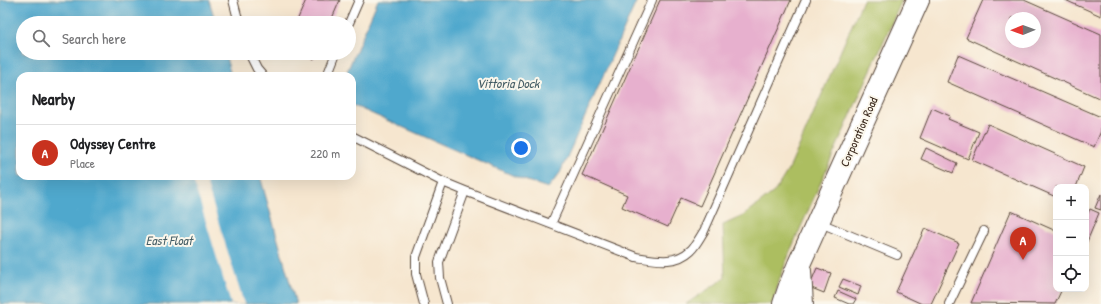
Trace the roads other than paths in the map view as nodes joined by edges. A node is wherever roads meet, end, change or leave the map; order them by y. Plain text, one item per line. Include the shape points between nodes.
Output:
1 (233, 0) edge
2 (360, 0) edge
3 (652, 0) edge
4 (806, 0) edge
5 (918, 0) edge
6 (237, 16) edge
7 (353, 16) edge
8 (252, 60) edge
9 (333, 60) edge
10 (259, 72) edge
11 (329, 72) edge
12 (356, 138) edge
13 (443, 182) junction
14 (465, 191) junction
15 (818, 222) junction
16 (551, 224) junction
17 (984, 231) dead end
18 (896, 255) dead end
19 (799, 264) junction
20 (424, 304) edge
21 (447, 304) edge
22 (784, 304) edge
23 (802, 304) edge
24 (949, 304) edge

1 - 6 lane
2 - 7 lane
3 - 16 lane
4 - 16 lane via 704,231 691,250 676,260 658,261 636,257
5 - 15 main road, Corporation Road
8 - 10 lane
9 - 11 lane
12 - 13 lane
13 - 14 lane
13 - 20 lane via 416,257 416,274
14 - 16 lane
14 - 21 lane via 439,262 440,278
15 - 18 lane
15 - 19 main road, Corporation Road
17 - 24 lane
19 - 22 main road, Corporation Road
19 - 23 main road, Corporation Road

